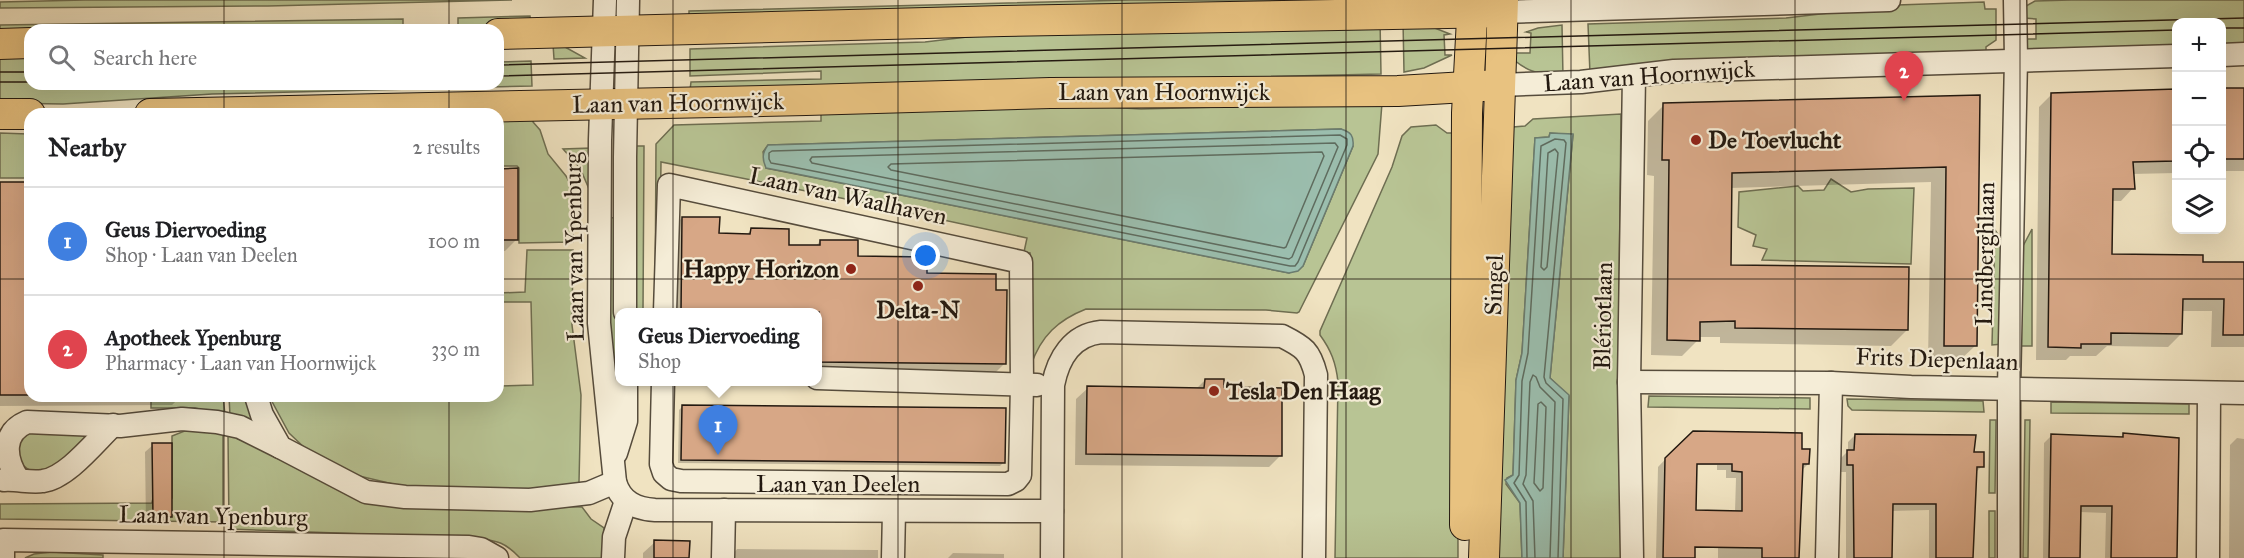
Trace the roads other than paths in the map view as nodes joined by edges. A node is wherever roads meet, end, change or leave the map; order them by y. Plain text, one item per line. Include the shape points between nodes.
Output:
1 (605, 0) edge
2 (628, 0) edge
3 (1428, 0) edge
4 (1889, 0) edge
5 (2015, 0) edge
6 (1503, 6) edge
7 (1473, 7) edge
8 (1398, 13) junction
9 (616, 30) junction
10 (504, 34) edge
11 (24, 43) edge
12 (0, 44) edge
13 (2244, 54) edge
14 (2226, 55) edge
15 (2172, 56) edge
16 (2016, 59) junction
17 (1634, 76) junction
18 (1500, 85) junction
19 (1468, 87) junction
20 (614, 104) junction
21 (428, 108) edge
22 (0, 114) edge
23 (24, 114) edge
24 (2030, 148) dead end
25 (2001, 149) dead end
26 (2012, 236) junction
27 (625, 308) edge
28 (665, 308) edge
29 (822, 378) edge
30 (1629, 382) junction
31 (1831, 382) junction
32 (1022, 385) junction
33 (1053, 385) junction
34 (626, 386) edge
35 (663, 386) edge
36 (2009, 388) junction
37 (2209, 393) junction
38 (2244, 393) edge
39 (258, 402) edge
40 (113, 425) junction
41 (280, 447) junction
42 (7, 474) edge
43 (618, 481) junction
44 (724, 510) junction
45 (894, 511) junction
46 (1052, 511) junction
47 (2, 546) edge
48 (128, 550) edge
49 (202, 551) edge
50 (255, 551) edge
51 (314, 552) edge
52 (357, 552) edge
53 (421, 552) edge
54 (497, 558) edge
55 (613, 558) edge
56 (723, 558) edge
57 (893, 558) edge
58 (1052, 558) edge
59 (1314, 558) edge
60 (1466, 558) edge
61 (1484, 558) edge
62 (1632, 558) edge
63 (1827, 558) edge
64 (2009, 558) edge
65 (2208, 558) edge

1 - 9 street
2 - 9 street
3 - 8 main road
4 - 6 street
5 - 16 street, Lindberghlaan
6 - 7 main road
6 - 18 main road, Singel
7 - 8 main road
7 - 19 main road, Singel
8 - 9 main road
9 - 10 main road
9 - 20 street
11 - 12 main road
13 - 14 street
15 - 16 street, Laan van Hoornwijck
16 - 17 street, Laan van Hoornwijck via 1674,71
16 - 26 street, Lindberghlaan
17 - 18 street, Laan van Hoornwijck
17 - 30 street, Blériotlaan
18 - 19 main road, Laan van Hoornwijck
18 - 61 main road, Singel
19 - 20 main road, Laan van Hoornwijck
19 - 60 main road, Singel
20 - 21 main road, Laan van Hoornwijck
20 - 27 street, Laan van Ypenburg
20 - 43 street, Laan van Ypenburg via 600,140 599,323
22 - 23 main road
24 - 26 street via 2028,214
25 - 26 street via 1999,213
26 - 36 street, Lindberghlaan
28 - 32 street, Laan van Waalhaven via 669,185 1021,262
29 - 32 street
30 - 31 street, Frits Diepenlaan
30 - 62 street, Blériotlaan
31 - 36 street, Frits Diepenlaan
31 - 63 street
32 - 33 street
32 - 35 street, Laan van Waalhaven via 1020,475 1008,484 681,481 663,473 661,464
33 - 46 street
33 - 59 street via 1058,365 1069,347 1090,333 1282,336 1301,345 1312,357 1316,375
34 - 43 street, Laan van Ypenburg
36 - 37 street, Frits Diepenlaan
36 - 64 street, Lindberghlaan
37 - 38 street, Frits Diepenlaan
37 - 65 street
39 - 41 street
40 - 41 street via 182,419 218,422 240,427
40 - 42 street via 56,477 42,482
40 - 42 street via 27,422 15,429 8,441
41 - 43 street via 366,492 405,497 530,500 589,493
43 - 44 street, Laan van Deelen via 640,509
43 - 55 street, Laan van Ypenburg
44 - 45 street, Laan van Deelen
44 - 56 street
45 - 46 street, Laan van Deelen
45 - 57 street
46 - 58 street
47 - 48 street, Laan van Ypenburg
48 - 49 street, Laan van Ypenburg
49 - 50 street, Laan van Ypenburg
50 - 51 street, Laan van Ypenburg
51 - 52 street, Laan van Ypenburg
52 - 53 street, Laan van Ypenburg
53 - 54 street, Laan van Ypenburg via 469,547

